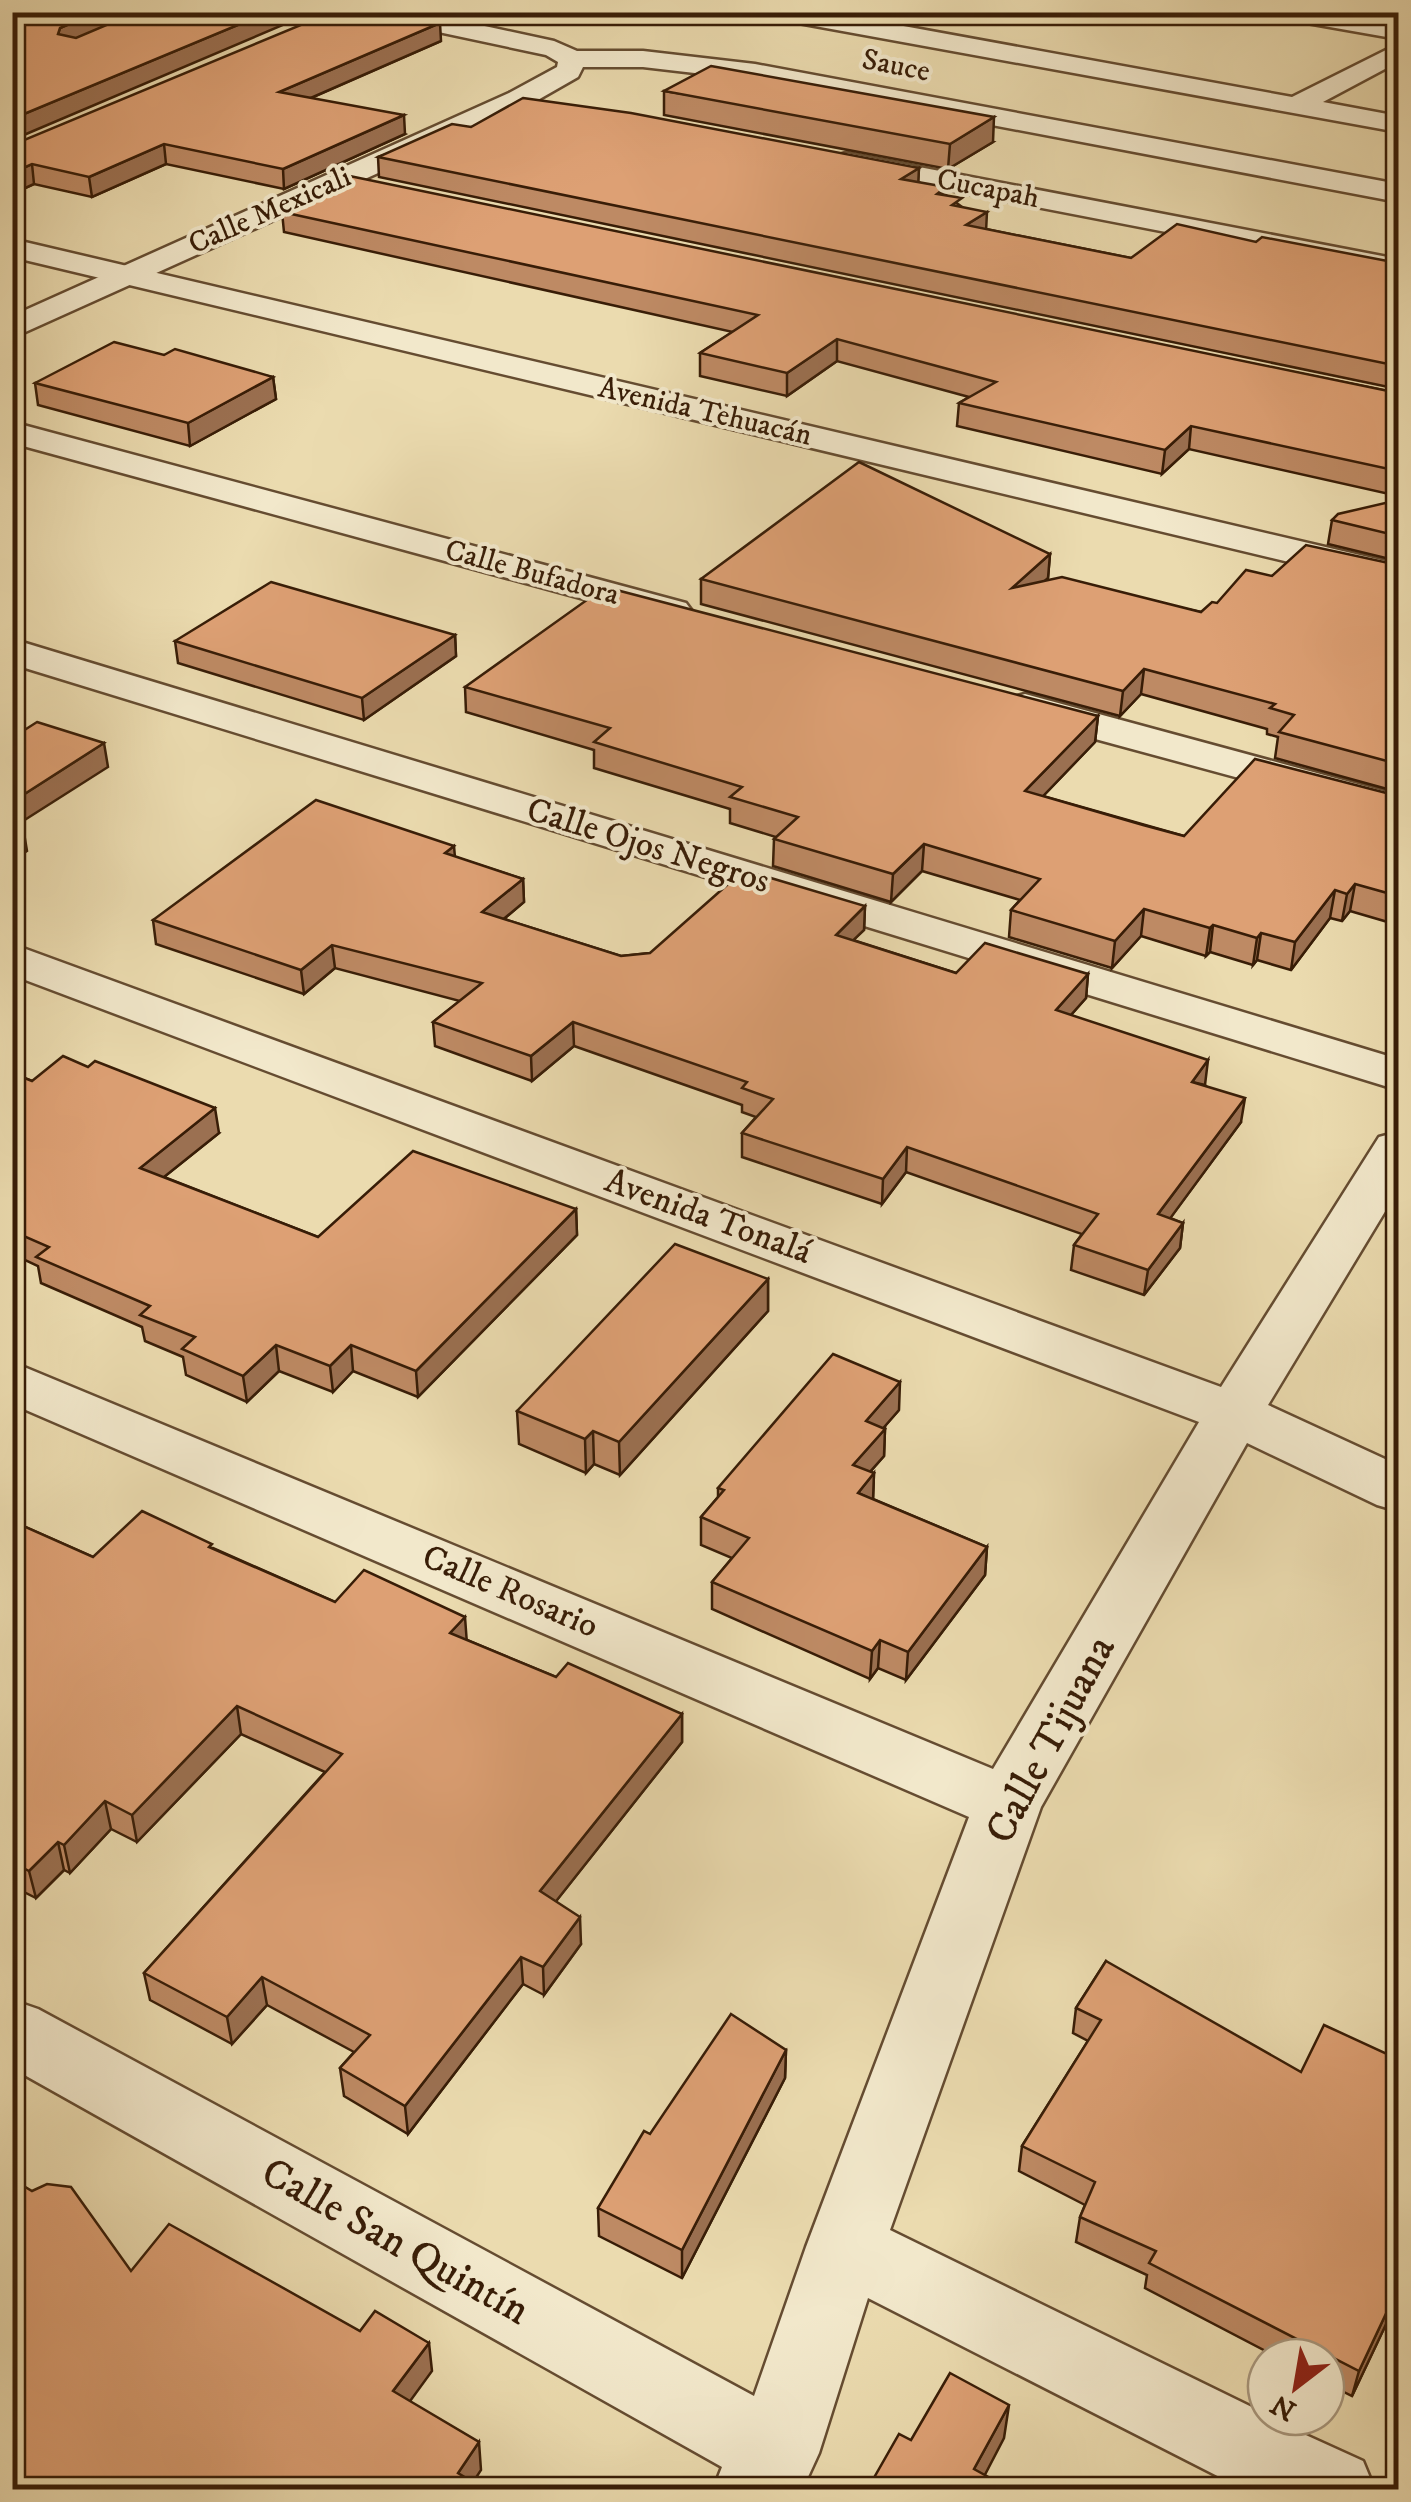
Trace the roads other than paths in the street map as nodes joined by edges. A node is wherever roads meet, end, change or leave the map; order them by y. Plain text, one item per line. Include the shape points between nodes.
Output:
1 (382, 12) edge
2 (782, 12) edge
3 (1290, 12) edge
4 (1398, 31) edge
5 (1398, 52) edge
6 (572, 58) junction
7 (518, 99) junction
8 (1297, 105) junction
9 (558, 106) edge
10 (1398, 124) edge
11 (811, 155) edge
12 (338, 181) junction
13 (396, 193) edge
14 (1398, 193) edge
15 (12, 248) edge
16 (1398, 268) edge
17 (124, 275) junction
18 (12, 328) edge
19 (12, 432) edge
20 (1398, 576) edge
21 (706, 620) edge
22 (12, 651) edge
23 (994, 698) edge
24 (1398, 808) edge
25 (12, 958) edge
26 (1398, 1075) edge
27 (1398, 1148) edge
28 (12, 1380) edge
29 (1234, 1413) junction
30 (1398, 1490) edge
31 (1008, 1804) junction
32 (12, 2030) edge
33 (845, 2247) junction
34 (766, 2471) edge
35 (1334, 2490) edge

1 - 6 street, Sauce
2 - 8 street
3 - 4 street
5 - 8 street
6 - 7 street, Calle Mexicali via 569,70
6 - 14 street, Sauce via 755,72
7 - 9 street
7 - 12 street, Calle Mexicali
8 - 10 street
11 - 16 street, Cucapah
12 - 13 street
12 - 17 street, Calle Mexicali
15 - 17 street, Avenida Tehuacán
17 - 18 street, Calle Mexicali
17 - 20 street, Avenida Tehuacán
19 - 21 street, Calle Bufadora
22 - 26 street, Calle Ojos Negros
23 - 24 street
25 - 29 street, Avenida Tonalá
27 - 29 street, Calle Tijuana
28 - 31 street, Calle Rosario
29 - 30 street, Avenida Tonalá
29 - 31 street, Calle Tijuana
31 - 33 street, Calle Tijuana
32 - 34 street, Calle San Quintín
33 - 34 street, Calle Tijuana
33 - 35 street

